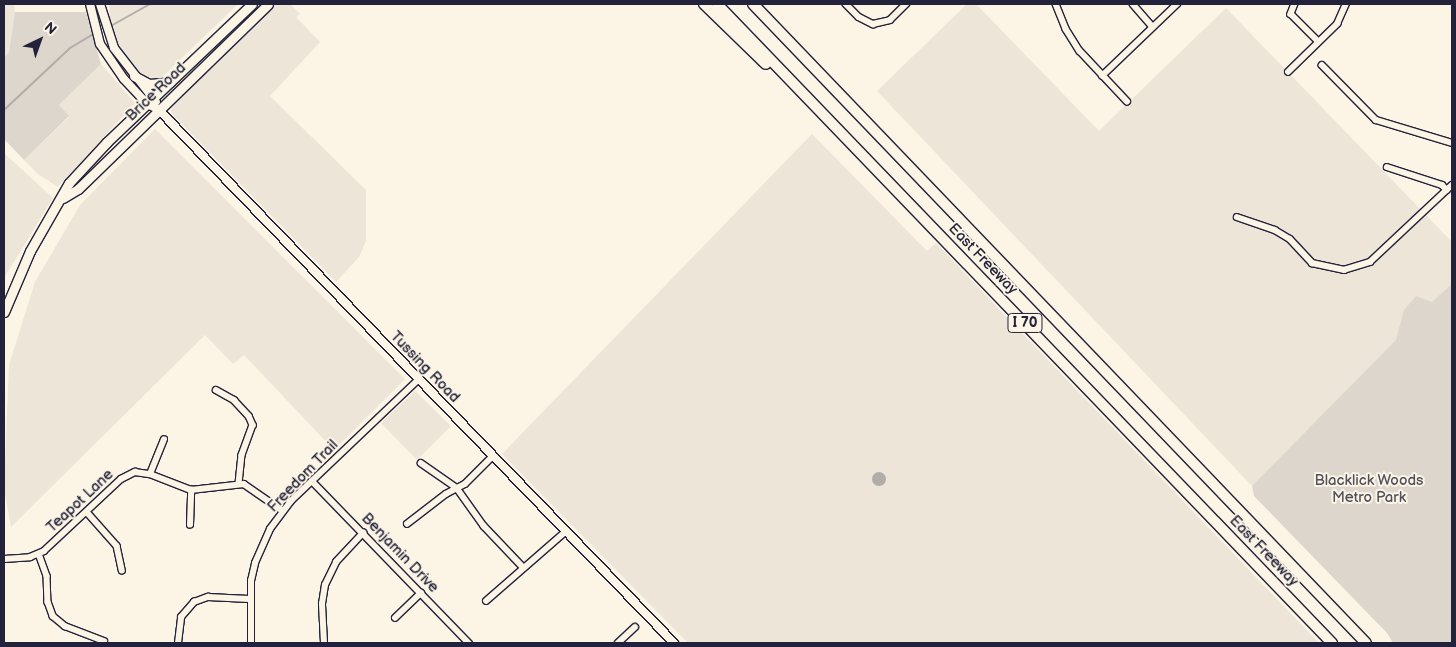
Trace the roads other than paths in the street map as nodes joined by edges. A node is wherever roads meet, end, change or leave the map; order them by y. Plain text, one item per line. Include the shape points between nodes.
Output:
1 (90, 4) edge
2 (100, 4) edge
3 (252, 4) edge
4 (268, 4) edge
5 (704, 4) edge
6 (717, 4) edge
7 (753, 4) edge
8 (846, 4) edge
9 (906, 4) edge
10 (1056, 4) edge
11 (1133, 4) edge
12 (1177, 4) edge
13 (1295, 4) edge
14 (1346, 4) edge
15 (1153, 27) junction
16 (1318, 41) junction
17 (1322, 64) dead end
18 (1288, 72) dead end
19 (134, 76) junction
20 (1102, 76) junction
21 (170, 82) junction
22 (154, 96) junction
23 (1127, 101) dead end
24 (147, 104) junction
25 (158, 109) junction
26 (1452, 143) edge
27 (1387, 168) dead end
28 (1452, 185) edge
29 (895, 190) junction
30 (1447, 190) junction
31 (63, 198) junction
32 (1237, 217) dead end
33 (5, 307) edge
34 (418, 380) junction
35 (216, 390) dead end
36 (261, 425) dead end
37 (253, 426) junction
38 (164, 440) dead end
39 (492, 457) junction
40 (421, 463) dead end
41 (150, 474) junction
42 (312, 481) junction
43 (239, 482) junction
44 (458, 488) junction
45 (191, 490) junction
46 (283, 511) junction
47 (87, 512) junction
48 (407, 524) dead end
49 (190, 525) dead end
50 (363, 533) junction
51 (564, 533) junction
52 (39, 554) junction
53 (4, 559) edge
54 (523, 567) junction
55 (122, 570) dead end
56 (421, 593) junction
57 (249, 599) junction
58 (486, 601) dead end
59 (395, 618) dead end
60 (635, 627) dead end
61 (104, 641) dead end
62 (178, 643) edge
63 (251, 643) edge
64 (324, 643) edge
65 (469, 643) edge
66 (618, 643) edge
67 (674, 643) edge
68 (1332, 643) edge
69 (1366, 643) edge

1 - 24 main road via 100,42 113,66
2 - 19 main road via 109,38
3 - 21 main road, Brice Road
4 - 25 main road, Brice Road
5 - 29 highway
6 - 29 highway, East Freeway / I 70
7 - 69 highway, East Freeway / I 70
8 - 9 street via 860,18 873,24 890,20
10 - 20 street via 1072,39
11 - 15 street
12 - 15 street
13 - 16 street via 1291,14
14 - 16 street via 1337,24
15 - 20 street
16 - 18 street
17 - 26 street via 1376,120
19 - 21 main road via 149,84
19 - 22 main road
20 - 23 street
21 - 22 main road, Brice Road
22 - 24 main road, Brice Road
22 - 25 main road
24 - 25 main road
24 - 31 main road, Brice Road via 80,170 69,183
25 - 31 main road, Brice Road via 78,189
25 - 34 main road, Tussing Road
27 - 30 street
28 - 30 street
29 - 68 highway, East Freeway / I 70
30 - 32 street via 1370,262 1344,270 1312,263 1290,239 1275,230
31 - 33 main road, Brice Road via 30,251
34 - 39 main road, Tussing Road
34 - 42 street, Freedom Trail
35 - 37 street via 234,400 249,416
36 - 37 street
37 - 43 street via 242,455
38 - 41 street
39 - 44 street
39 - 51 main road, Tussing Road
40 - 44 street
41 - 45 street, Teapot Lane
41 - 47 street, Teapot Lane via 140,472 126,476
42 - 46 street, Freedom Trail
42 - 50 street, Benjamin Drive
43 - 45 street
43 - 46 street via 254,488
44 - 48 street
44 - 54 street via 484,526
45 - 49 street
46 - 57 street, Freedom Trail via 261,546
47 - 52 street, Teapot Lane
47 - 55 street via 117,546
50 - 56 street, Benjamin Drive
50 - 64 street via 336,562 325,585 322,604
51 - 54 street
51 - 67 main road, Tussing Road
52 - 53 street
52 - 61 street via 47,576 48,602 53,616 65,626
54 - 58 street
56 - 59 street
56 - 65 street, Benjamin Drive
57 - 62 street via 208,597 194,602 181,617
57 - 63 street, Freedom Trail
60 - 66 street

